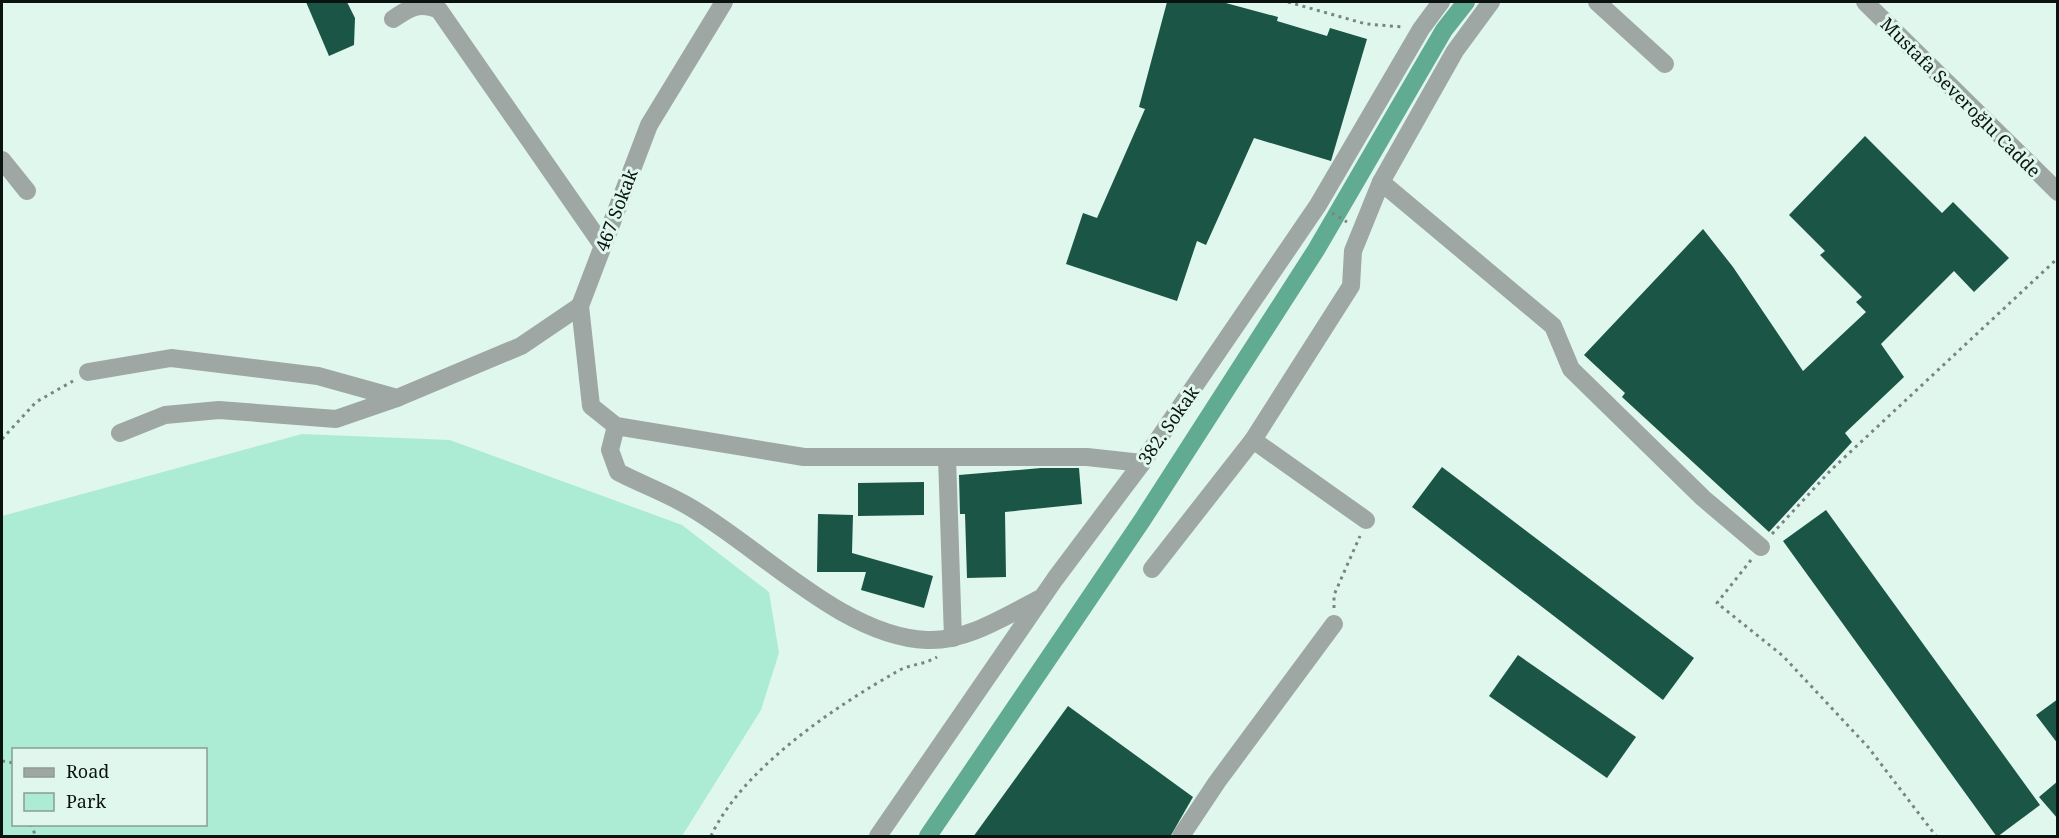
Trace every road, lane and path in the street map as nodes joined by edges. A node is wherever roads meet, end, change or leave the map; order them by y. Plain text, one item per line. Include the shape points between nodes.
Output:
1 (724, 2) edge
2 (1288, 2) edge
3 (1441, 2) edge
4 (1491, 2) edge
5 (1597, 2) edge
6 (1864, 2) edge
7 (393, 20) dead end
8 (1421, 29) junction
9 (1665, 64) dead end
10 (2, 160) edge
11 (1381, 182) junction
12 (27, 191) dead end
13 (2058, 192) edge
14 (1323, 208) dead end
15 (1350, 223) dead end
16 (603, 246) junction
17 (2058, 258) edge
18 (580, 306) junction
19 (88, 372) joint
20 (397, 398) junction
21 (616, 426) junction
22 (120, 433) dead end
23 (2, 439) edge
24 (1253, 440) junction
25 (947, 457) junction
26 (1142, 463) junction
27 (1366, 520) joint
28 (1761, 547) junction
29 (1152, 568) dead end
30 (1043, 597) junction
31 (1334, 624) joint
32 (952, 638) junction
33 (711, 837) edge
34 (878, 837) edge
35 (1181, 837) edge
36 (1936, 837) edge

1 - 16 street, 467 Sokak via 649,125
2 - 8 path via 1366,24
3 - 8 street, 382. Sokak
4 - 11 street via 1455,51
5 - 9 street
6 - 13 street, Mustafa Severoğlu Cadde
7 - 16 street via 410,7 426,4 438,10
8 - 26 street, 382. Sokak via 1341,170
10 - 12 street
11 - 24 street via 1353,251 1351,286
11 - 28 street via 1553,326 1571,369 1703,498
14 - 15 path
16 - 18 street, 467 Sokak
17 - 28 path via 1831,470
18 - 20 street via 521,346
18 - 21 street, 467 Sokak via 591,406
19 - 20 street via 171,358 318,376
19 - 23 path via 36,402
20 - 22 street via 336,419 219,410 165,415
21 - 25 street via 804,457
21 - 32 street via 610,450 618,472 688,506 843,614 886,634 928,641
24 - 27 street
24 - 29 street
25 - 26 street via 1087,457
25 - 32 street
26 - 30 street, 382. Sokak
27 - 31 path via 1334,595
28 - 36 path via 1717,603 1783,656 1868,747
30 - 32 street
30 - 34 street, 382. Sokak
31 - 35 street
32 - 33 path via 940,655 925,664 901,669 791,743 731,801

